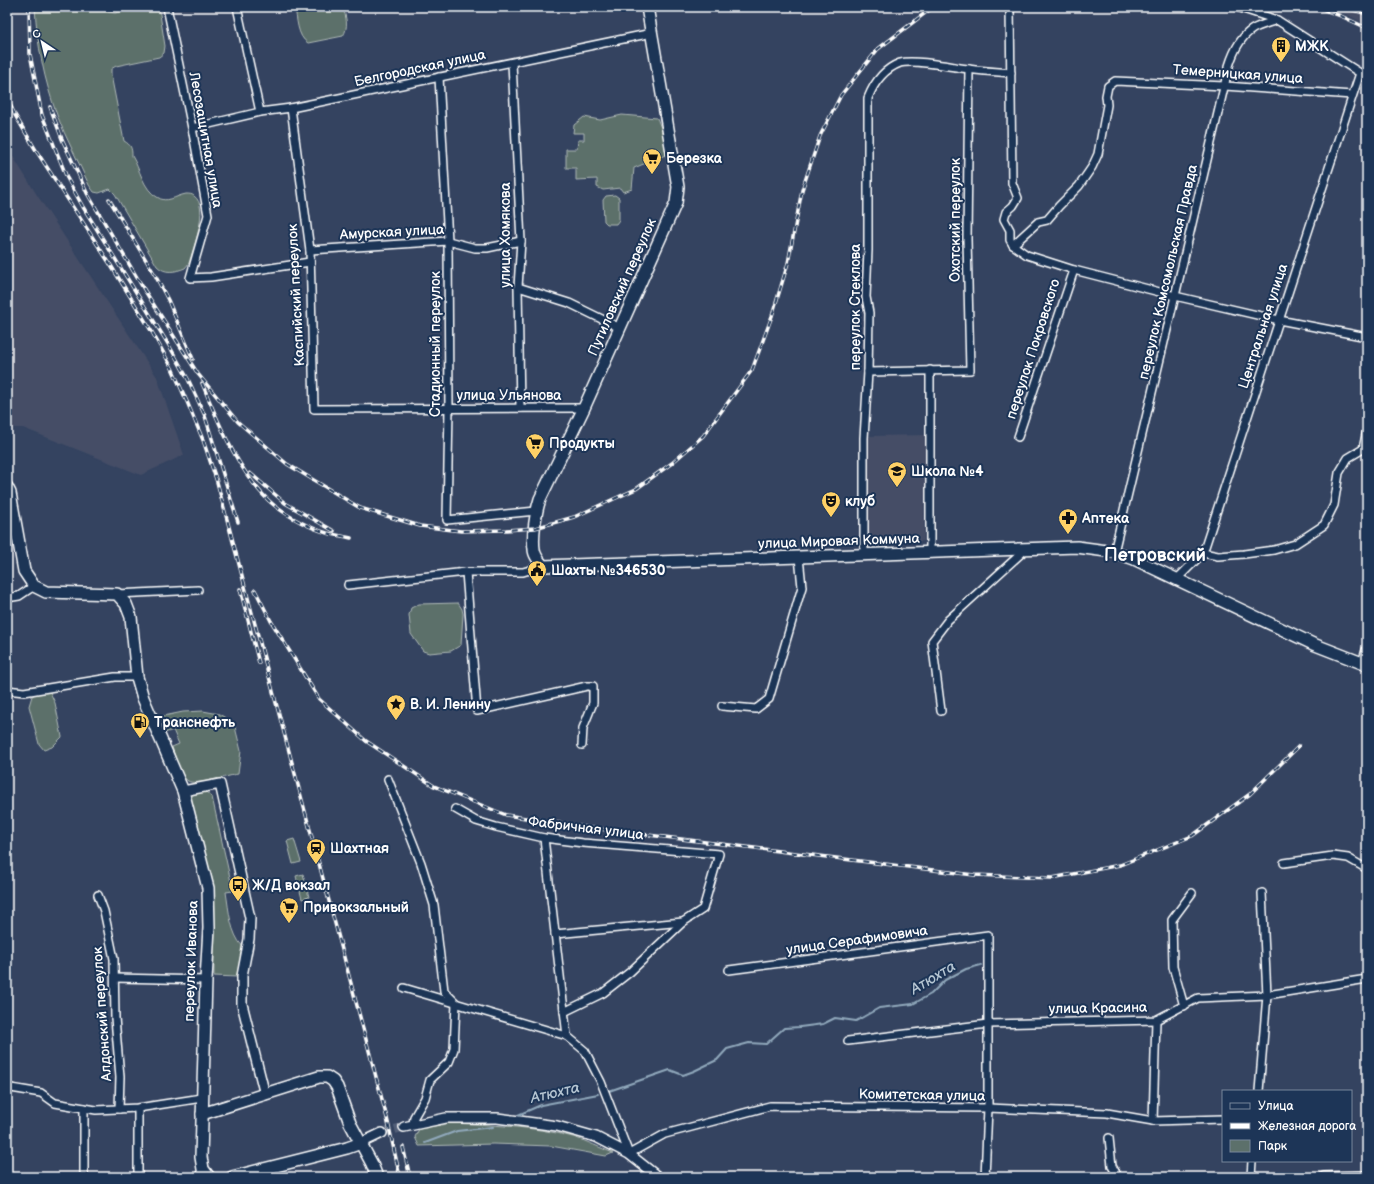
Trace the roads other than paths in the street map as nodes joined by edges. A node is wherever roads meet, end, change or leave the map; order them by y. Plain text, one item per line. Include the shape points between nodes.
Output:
1 (166, 7) edge
2 (237, 7) edge
3 (647, 7) edge
4 (1237, 7) edge
5 (1010, 8) edge
6 (1277, 20) junction
7 (652, 32) junction
8 (512, 63) junction
9 (969, 69) junction
10 (1011, 73) junction
11 (1360, 73) junction
12 (1367, 76) edge
13 (438, 77) junction
14 (1225, 86) junction
15 (1352, 95) junction
16 (291, 108) junction
17 (260, 112) junction
18 (192, 128) junction
19 (448, 241) junction
20 (521, 241) junction
21 (1013, 245) junction
22 (310, 250) junction
23 (310, 262) junction
24 (1074, 270) junction
25 (518, 287) junction
26 (1175, 296) junction
27 (1279, 320) junction
28 (620, 328) junction
29 (1367, 337) edge
30 (930, 370) junction
31 (868, 372) junction
32 (449, 408) junction
33 (520, 408) junction
34 (584, 408) junction
35 (314, 409) joint
36 (1367, 430) edge
37 (1018, 437) dead end
38 (7, 487) edge
39 (536, 512) junction
40 (1025, 550) junction
41 (1114, 552) junction
42 (930, 553) junction
43 (1203, 553) junction
44 (864, 555) junction
45 (799, 557) junction
46 (543, 566) junction
47 (466, 572) junction
48 (1177, 579) junction
49 (348, 585) dead end
50 (34, 586) junction
51 (198, 590) dead end
52 (117, 594) junction
53 (7, 598) edge
54 (1367, 647) edge
55 (1365, 664) edge
56 (137, 677) junction
57 (7, 690) edge
58 (722, 706) dead end
59 (940, 711) dead end
60 (582, 745) dead end
61 (388, 779) dead end
62 (183, 791) junction
63 (455, 809) dead end
64 (544, 838) junction
65 (1284, 863) dead end
66 (1367, 869) edge
67 (1192, 893) dead end
68 (1262, 894) dead end
69 (98, 896) dead end
70 (683, 922) junction
71 (555, 934) junction
72 (729, 970) dead end
73 (115, 978) junction
74 (1367, 979) edge
75 (206, 980) junction
76 (404, 988) dead end
77 (1266, 995) junction
78 (456, 1004) junction
79 (1184, 1006) junction
80 (564, 1012) junction
81 (1156, 1020) junction
82 (988, 1024) junction
83 (567, 1036) junction
84 (848, 1041) dead end
85 (1259, 1090) edge
86 (7, 1091) edge
87 (265, 1095) junction
88 (202, 1098) junction
89 (84, 1108) junction
90 (138, 1108) junction
91 (988, 1108) junction
92 (119, 1109) junction
93 (202, 1114) junction
94 (1222, 1119) edge
95 (1153, 1121) junction
96 (409, 1126) joint
97 (382, 1133) tunnel mouth
98 (1109, 1138) dead end
99 (361, 1143) junction
100 (629, 1154) junction
101 (1252, 1162) edge
102 (1367, 1176) edge
103 (84, 1177) edge
104 (138, 1177) edge
105 (209, 1177) edge
106 (232, 1177) edge
107 (377, 1177) edge
108 (658, 1177) edge
109 (985, 1177) edge
110 (1118, 1177) edge
111 (1251, 1177) edge
112 (1324, 1177) edge

1 - 18 street, Лесозащитная улица
2 - 17 street
3 - 7 main road, Путиловский переулок
4 - 6 street
5 - 10 street
6 - 11 street
6 - 14 street, переулок Комсомольская Правда via 1252,29 1241,40 1231,59
7 - 8 street, Белгородская улица
7 - 28 main road, Путиловский переулок via 678,187 676,203
8 - 13 street, Белгородская улица
8 - 20 street, улица Хомякова
9 - 10 street
9 - 30 street, Охотский переулок via 967,239 970,370
9 - 31 street, переулок Стеклова via 902,62 882,75 868,98
10 - 21 street via 1012,183 1018,198 1006,212 1004,219 1010,230
11 - 12 street
11 - 15 street, Центральная улица
13 - 16 street, Белгородская улица
13 - 19 street, Стадионный переулок
14 - 15 street, Темерницкая улица
14 - 21 street, Темерницкая улица via 1122,80 1108,86 1098,154 1092,167 1079,186 1047,220 1038,222
14 - 26 street, переулок Комсомольская Правда
15 - 27 street, Центральная улица
16 - 17 street, Белгородская улица
16 - 22 street, Каспийский переулок
17 - 18 street, Белгородская улица
18 - 23 street, Лесозащитная улица via 208,215 190,278
19 - 20 street, Амурская улица via 475,248 487,248
19 - 22 street, Амурская улица
19 - 32 street, Стадионный переулок
20 - 25 street, улица Хомякова
21 - 24 street via 1027,255
22 - 23 street, Каспийский переулок
23 - 35 street, Каспийский переулок
24 - 26 street
24 - 37 street, переулок Покровского
25 - 28 street via 569,303
25 - 33 street, улица Хомякова
26 - 27 street
26 - 41 street, переулок Комсомольская Правда
27 - 29 street
27 - 43 street, Центральная улица
28 - 34 main road, Путиловский переулок
30 - 31 street
30 - 42 street
31 - 44 street, переулок Стеклова via 864,438
32 - 33 street, улица Ульянова
32 - 35 street, улица Ульянова
32 - 39 street, Стадионный переулок via 447,520
33 - 34 street, улица Ульянова
34 - 39 main road, Путиловский переулок
36 - 43 street via 1363,449 1348,458 1339,473 1334,504 1324,525 1295,544 1274,550 1218,556
38 - 50 main road via 24,571
39 - 46 main road, Путиловский переулок via 534,549
40 - 41 main road, улица Мировая Коммуна via 1077,547
40 - 42 main road, улица Мировая Коммуна
40 - 59 street via 948,620 932,641
41 - 48 main road, улица Мировая Коммуна
42 - 44 main road, улица Мировая Коммуна
43 - 48 street, Центральная улица
44 - 45 main road, улица Мировая Коммуна
45 - 46 main road, улица Мировая Коммуна
45 - 58 street via 802,587 769,699 756,709
46 - 47 street, улица Мировая Коммуна via 523,572
47 - 49 street, улица Мировая Коммуна
47 - 60 street via 477,711 593,686 594,703 583,728
48 - 55 main road, улица Мировая Коммуна via 1313,644
50 - 52 main road via 46,592
50 - 53 street via 19,596
51 - 52 street
52 - 56 main road, переулок Иванова via 126,604 132,617
54 - 55 street
56 - 57 street via 115,677 24,692
56 - 62 main road, переулок Иванова via 147,710
61 - 78 street via 434,904 444,991
62 - 75 main road, переулок Иванова via 208,888
62 - 87 street via 220,784 250,918 242,976 242,1004
63 - 64 street, Фабричная улица via 476,821 496,828
64 - 70 street, Фабричная улица via 719,854 703,909
64 - 71 street
65 - 66 street via 1333,856 1348,858
67 - 79 street via 1172,920 1173,966
68 - 77 street
69 - 73 street, Алдонский переулок via 104,911 114,959
70 - 71 street
70 - 80 street via 630,972 603,993
71 - 80 street
72 - 82 street, улица Серафимовича via 988,936
73 - 75 street
73 - 92 street, Алдонский переулок
74 - 77 street, улица Красина
75 - 88 main road, переулок Иванова
76 - 78 street
77 - 79 street, улица Красина via 1198,998
77 - 85 street
78 - 83 street
78 - 96 street via 454,1049 449,1062 430,1080 425,1098
79 - 81 street, улица Красина
80 - 83 street
81 - 82 street, улица Красина
81 - 95 street
82 - 84 street, улица Красина
82 - 91 street
83 - 100 street via 585,1051 601,1082
86 - 89 street via 11,1088 41,1093 55,1103
87 - 93 main road
87 - 99 main road via 320,1076 327,1077 337,1087 350,1123
88 - 90 street
88 - 93 main road, переулок Иванова
89 - 92 street
89 - 103 street
90 - 92 street
90 - 104 street
91 - 95 street, Комитетская улица via 1107,1113
91 - 100 street, Комитетская улица via 770,1106 665,1134
91 - 109 street
93 - 105 main road, переулок Иванова via 201,1157 203,1169
94 - 95 street, Комитетская улица
96 - 100 street via 446,1118 497,1118 557,1126 596,1137
97 - 99 street
98 - 110 street via 1112,1166
99 - 106 main road
99 - 107 main road
100 - 108 street
101 - 111 street
102 - 112 street

